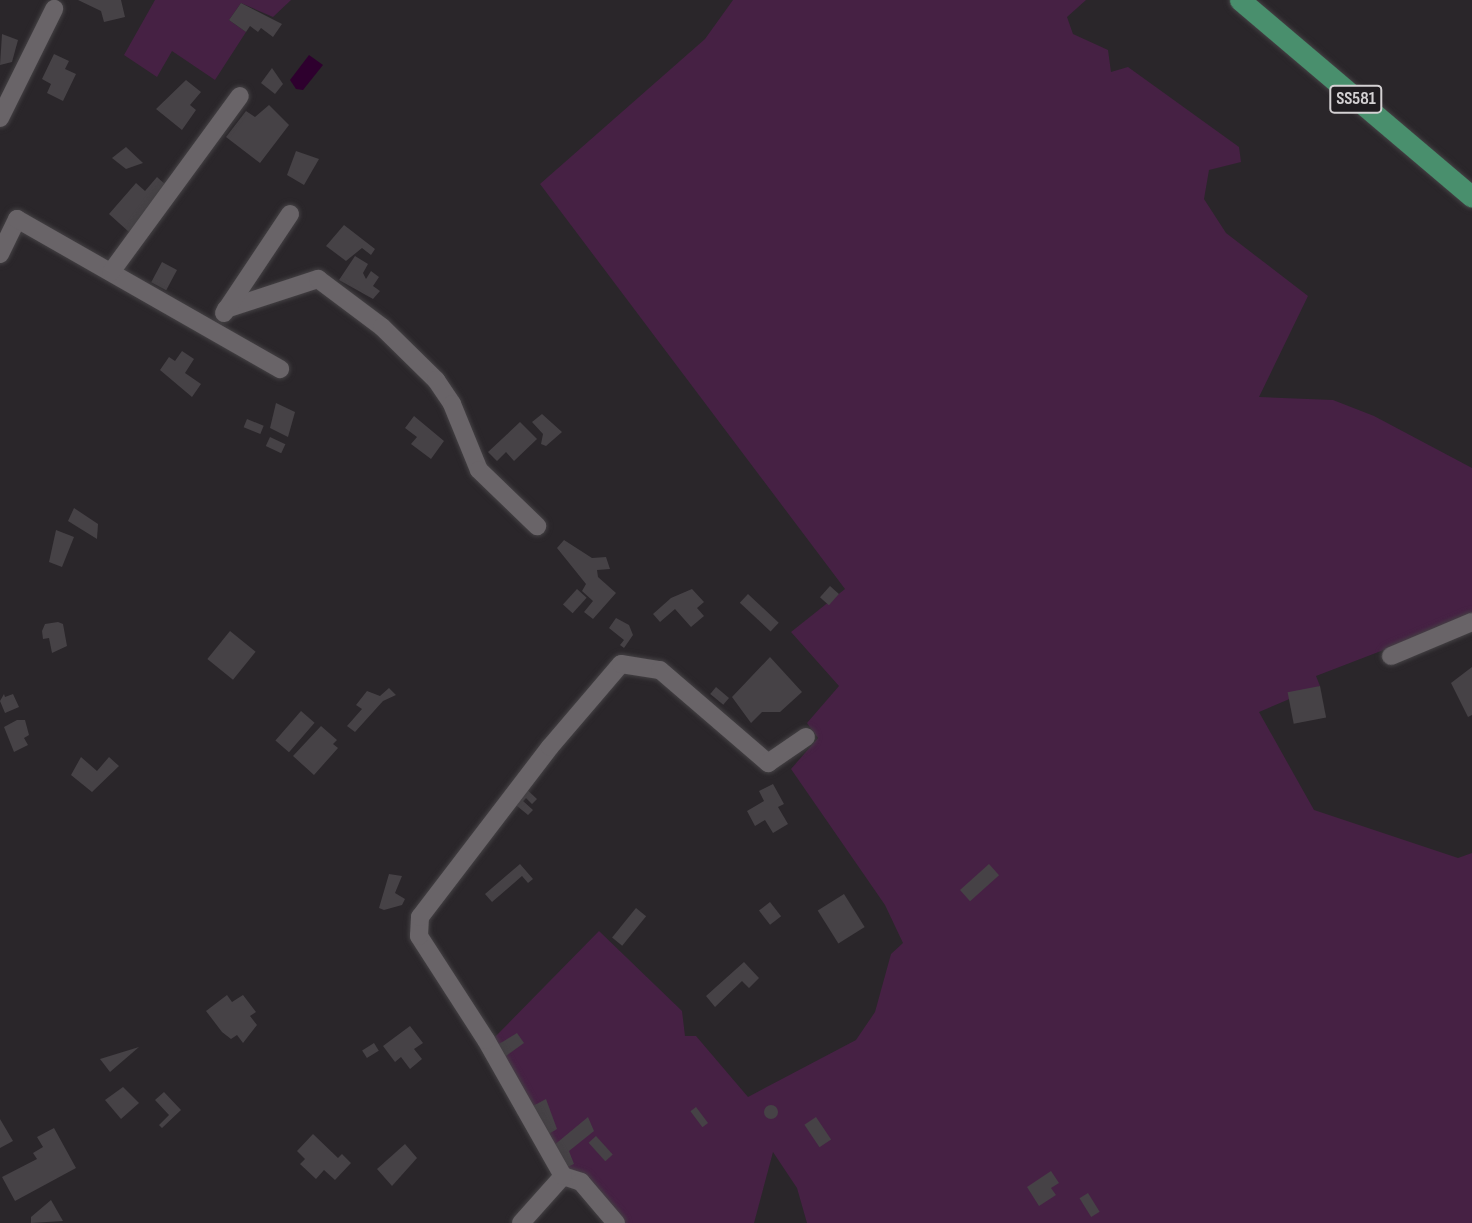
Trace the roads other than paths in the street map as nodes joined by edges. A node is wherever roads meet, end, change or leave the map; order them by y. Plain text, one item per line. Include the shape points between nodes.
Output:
1 (1240, 0) edge
2 (54, 9) dead end
3 (240, 96) dead end
4 (0, 118) edge
5 (1472, 197) edge
6 (290, 214) dead end
7 (6, 229) edge
8 (0, 254) edge
9 (111, 272) junction
10 (226, 309) junction
11 (212, 330) junction
12 (280, 369) dead end
13 (537, 527) dead end
14 (1472, 622) edge
15 (1391, 656) dead end
16 (806, 737) dead end
17 (562, 1176) junction
18 (532, 1219) edge
19 (616, 1223) edge

1 - 5 main road, SS581
2 - 4 street
3 - 9 street
6 - 10 street
7 - 8 street
7 - 9 street via 17,219
9 - 11 street
10 - 11 street
10 - 13 street via 318,279 382,327 436,380 452,404 479,470
11 - 12 street
14 - 15 street
16 - 17 street via 768,763 660,670 621,664 419,917 419,936 486,1040
17 - 18 street
17 - 19 street via 581,1181

